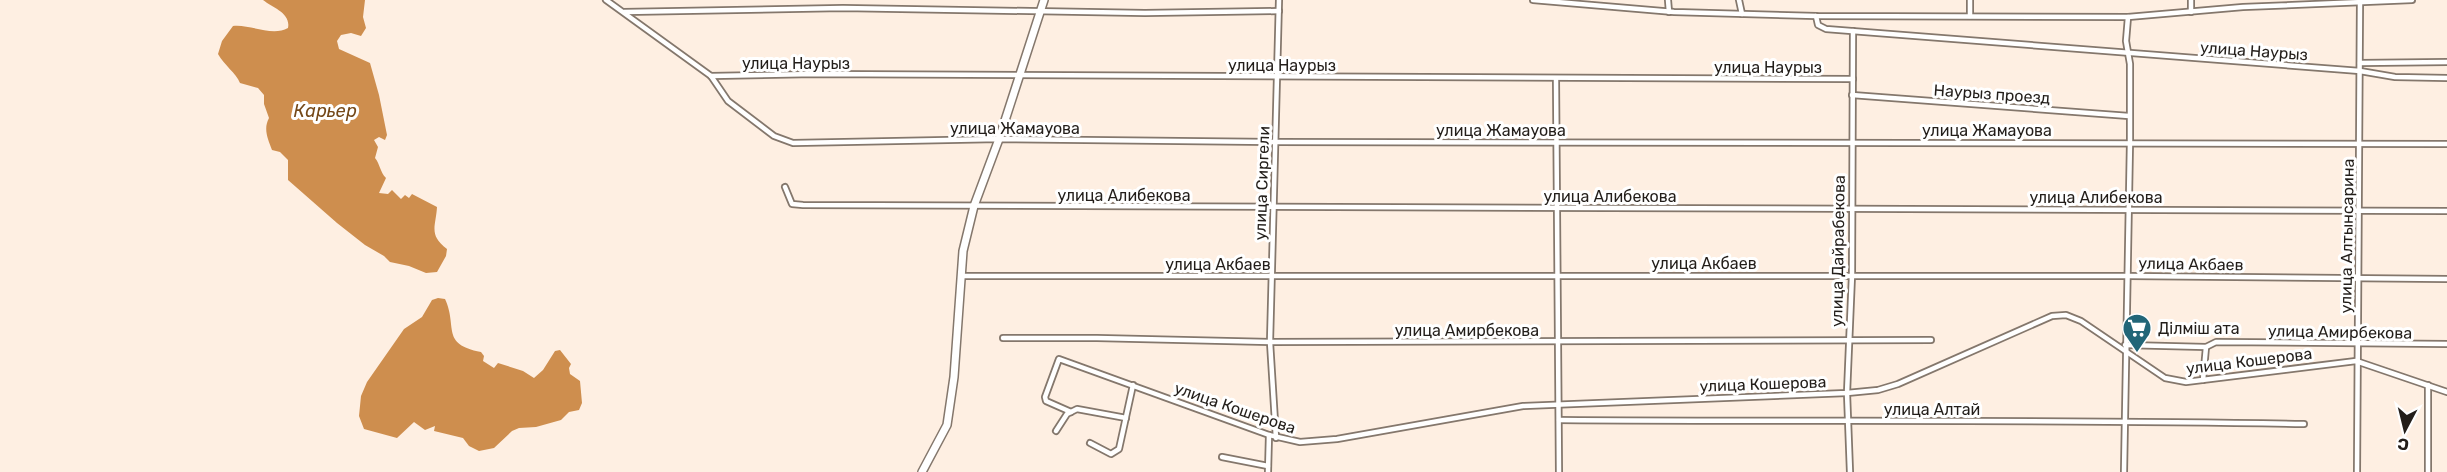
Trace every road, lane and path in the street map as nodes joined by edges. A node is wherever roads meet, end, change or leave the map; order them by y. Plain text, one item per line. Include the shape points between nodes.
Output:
1 (606, 0) edge
2 (843, 0) edge
3 (1044, 0) edge
4 (1279, 0) edge
5 (1533, 0) edge
6 (1668, 0) edge
7 (1739, 0) edge
8 (1970, 0) edge
9 (2191, 0) edge
10 (2412, 0) edge
11 (2360, 1) edge
12 (843, 8) junction
13 (1040, 11) junction
14 (1279, 11) junction
15 (624, 12) junction
16 (1669, 12) junction
17 (2191, 12) junction
18 (1742, 14) junction
19 (1816, 16) junction
20 (1970, 16) junction
21 (2128, 17) junction
22 (1853, 31) junction
23 (2128, 54) junction
24 (2447, 62) edge
25 (2360, 63) junction
26 (2360, 71) junction
27 (711, 76) junction
28 (1019, 77) junction
29 (1276, 78) junction
30 (2447, 78) edge
31 (1556, 79) junction
32 (1852, 80) junction
33 (1852, 95) junction
34 (2129, 116) junction
35 (999, 139) junction
36 (1275, 142) junction
37 (1557, 142) junction
38 (1852, 142) junction
39 (2130, 142) junction
40 (2360, 143) junction
41 (2447, 144) edge
42 (785, 187) dead end
43 (974, 206) junction
44 (1273, 208) junction
45 (1556, 208) junction
46 (1852, 209) junction
47 (2129, 209) junction
48 (2359, 209) junction
49 (2447, 211) edge
50 (1852, 275) junction
51 (962, 276) junction
52 (1271, 276) junction
53 (1557, 276) junction
54 (2128, 276) junction
55 (2360, 278) junction
56 (2447, 279) edge
57 (1003, 338) dead end
58 (1931, 340) dead end
59 (1848, 341) junction
60 (1270, 342) junction
61 (1557, 342) junction
62 (2357, 344) junction
63 (2447, 344) edge
64 (2206, 347) junction
65 (2125, 348) junction
66 (2356, 361) junction
67 (2203, 380) junction
68 (1132, 385) junction
69 (2428, 385) junction
70 (2447, 392) edge
71 (1847, 393) junction
72 (1559, 403) junction
73 (1071, 412) junction
74 (1126, 418) junction
75 (1559, 420) junction
76 (2125, 420) junction
77 (1849, 422) junction
78 (2304, 424) dead end
79 (1056, 431) dead end
80 (1269, 435) junction
81 (1276, 438) junction
82 (1090, 443) dead end
83 (1222, 458) dead end
84 (1268, 469) edge
85 (922, 472) edge
86 (1559, 472) edge
87 (1850, 472) edge
88 (2124, 472) edge
89 (2357, 472) edge
90 (2428, 472) edge

1 - 15 street, улица Жамауова
2 - 12 street
3 - 13 street
4 - 14 street, улица Сиргели
5 - 16 street
6 - 16 street
7 - 18 street
8 - 20 street
9 - 17 street
10 - 11 street
11 - 17 street
11 - 25 street, улица Алтынсарина
12 - 13 street
12 - 15 street
13 - 14 street
13 - 28 street
14 - 29 street, улица Сиргели
15 - 27 street, улица Жамауова
16 - 18 street
17 - 21 street
18 - 19 street
19 - 20 street
19 - 22 street, улица Наурыз via 1818,25 1826,29
20 - 21 street
21 - 23 street
22 - 23 street, улица Наурыз
22 - 32 street, улица Дайрабекова
23 - 26 street, улица Наурыз
23 - 34 street
24 - 25 street
25 - 26 street, улица Алтынсарина
26 - 30 street, улица Наурыз via 2395,77
26 - 40 street, улица Алтынсарина
27 - 28 street, улица Наурыз
27 - 35 street, улица Жамауова via 728,101 783,141
28 - 29 street, улица Наурыз
28 - 35 street
29 - 31 street, улица Наурыз
29 - 36 street, улица Сиргели
31 - 32 street, улица Наурыз
31 - 37 street
32 - 33 street, улица Дайрабекова
33 - 34 street, Наурыз проезд
33 - 38 street, улица Дайрабекова
34 - 39 street
35 - 36 street, улица Жамауова
35 - 43 street
36 - 37 street, улица Жамауова
36 - 44 street, улица Сиргели
37 - 38 street, улица Жамауова
37 - 45 street
38 - 39 street, улица Жамауова
38 - 46 street, улица Дайрабекова
39 - 40 street, улица Жамауова
39 - 47 street
40 - 41 street, улица Жамауова
40 - 48 street, улица Алтынсарина
42 - 43 street, улица Алибекова via 792,204
43 - 44 street, улица Алибекова
43 - 51 street via 963,250
44 - 45 street, улица Алибекова
44 - 52 street, улица Сиргели
45 - 46 street, улица Алибекова
45 - 53 street
46 - 47 street, улица Алибекова
46 - 50 street, улица Дайрабекова
47 - 48 street, улица Алибекова
47 - 54 street
48 - 49 street, улица Алибекова
48 - 55 street, улица Алтынсарина
50 - 53 street, улица Акбаев
50 - 54 street, улица Акбаев
50 - 59 street, улица Дайрабекова
51 - 52 street, улица Акбаев
51 - 85 street via 947,425
52 - 53 street, улица Акбаев
52 - 60 street, улица Сиргели
53 - 61 street
54 - 55 street, улица Акбаев
54 - 65 street
55 - 56 street, улица Акбаев
55 - 62 street, улица Алтынсарина
57 - 60 street, улица Амирбекова
58 - 59 street, улица Амирбекова
59 - 61 street, улица Амирбекова
59 - 71 street, улица Дайрабекова
60 - 61 street, улица Амирбекова
60 - 81 street, улица Сиргели
61 - 72 street
62 - 63 street, улица Амирбекова
62 - 64 street, улица Амирбекова via 2216,342
62 - 66 street, улица Алтынсарина
64 - 65 street, улица Амирбекова
64 - 67 street
65 - 67 street, улица Кошерова via 2165,378
65 - 71 street, улица Кошерова via 2081,321 2066,315 2052,316 1898,384
65 - 76 street
66 - 67 street, улица Кошерова
66 - 69 street, улица Кошерова
66 - 89 street, улица Алтынсарина
68 - 73 street, улица Кошерова via 1058,360 1045,397
68 - 74 street
68 - 80 street, улица Кошерова
69 - 70 street, улица Кошерова
69 - 90 street
71 - 72 street, улица Кошерова
71 - 77 street, улица Дайрабекова
72 - 75 street
72 - 81 street, улица Кошерова via 1336,439 1300,442
73 - 74 street via 1077,409
73 - 79 street
74 - 82 street via 1116,453
75 - 77 street, улица Алтай
75 - 86 street
76 - 77 street, улица Алтай
76 - 78 street, улица Алтай
76 - 88 street
77 - 87 street, улица Дайрабекова
80 - 81 street, улица Кошерова
80 - 84 street
83 - 84 street

